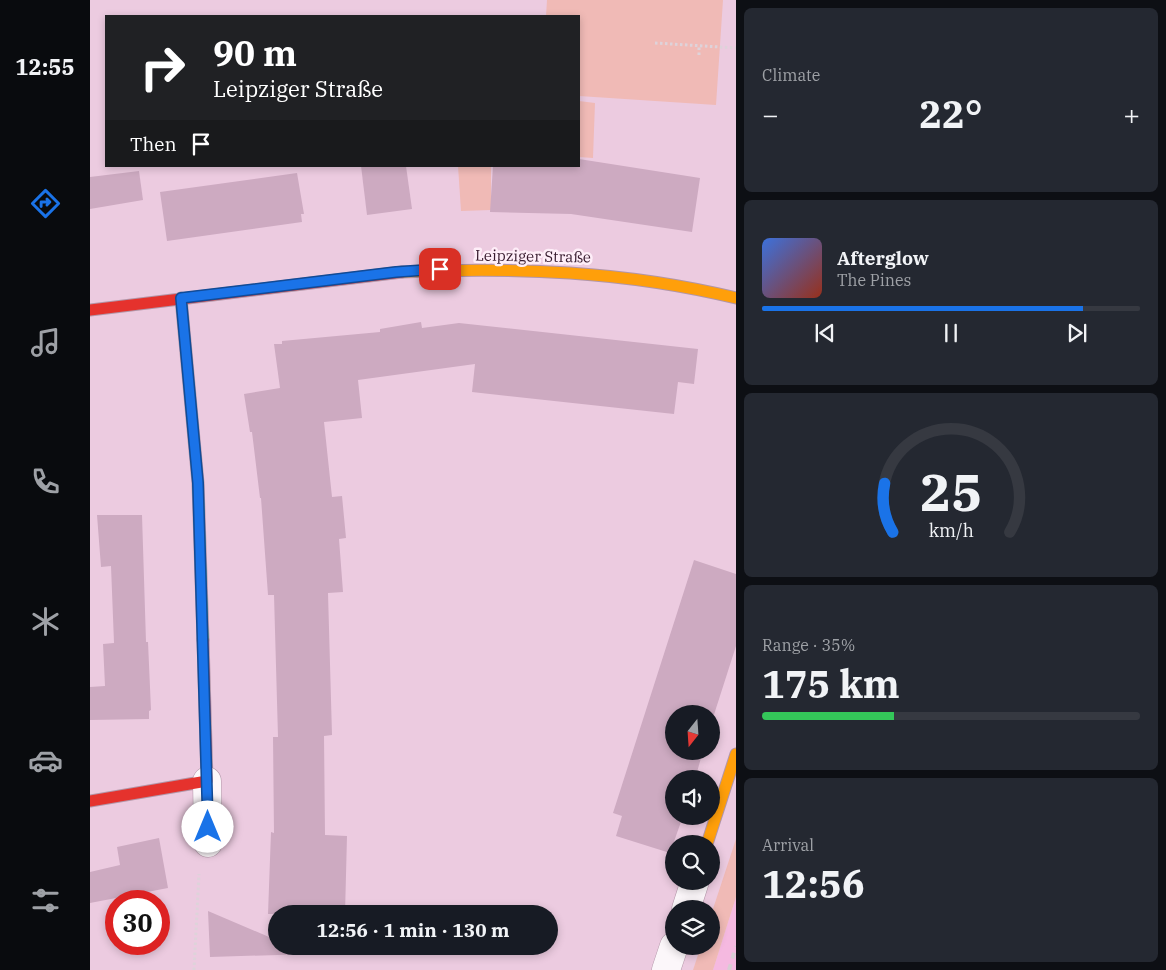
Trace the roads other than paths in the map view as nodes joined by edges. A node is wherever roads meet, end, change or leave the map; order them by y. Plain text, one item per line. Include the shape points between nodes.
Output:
1 (181, 298) junction
2 (736, 298) edge
3 (90, 310) edge
4 (736, 754) edge
5 (208, 781) junction
6 (90, 802) edge
7 (710, 835) edge
8 (208, 843) road end
9 (671, 955) edge
10 (666, 970) edge

1 - 2 street, Leipziger Straße via 396,272 449,269 596,272 692,286
1 - 3 street, Leipziger Straße
1 - 5 street via 198,483
4 - 7 street
5 - 6 street
5 - 8 street
9 - 10 street

